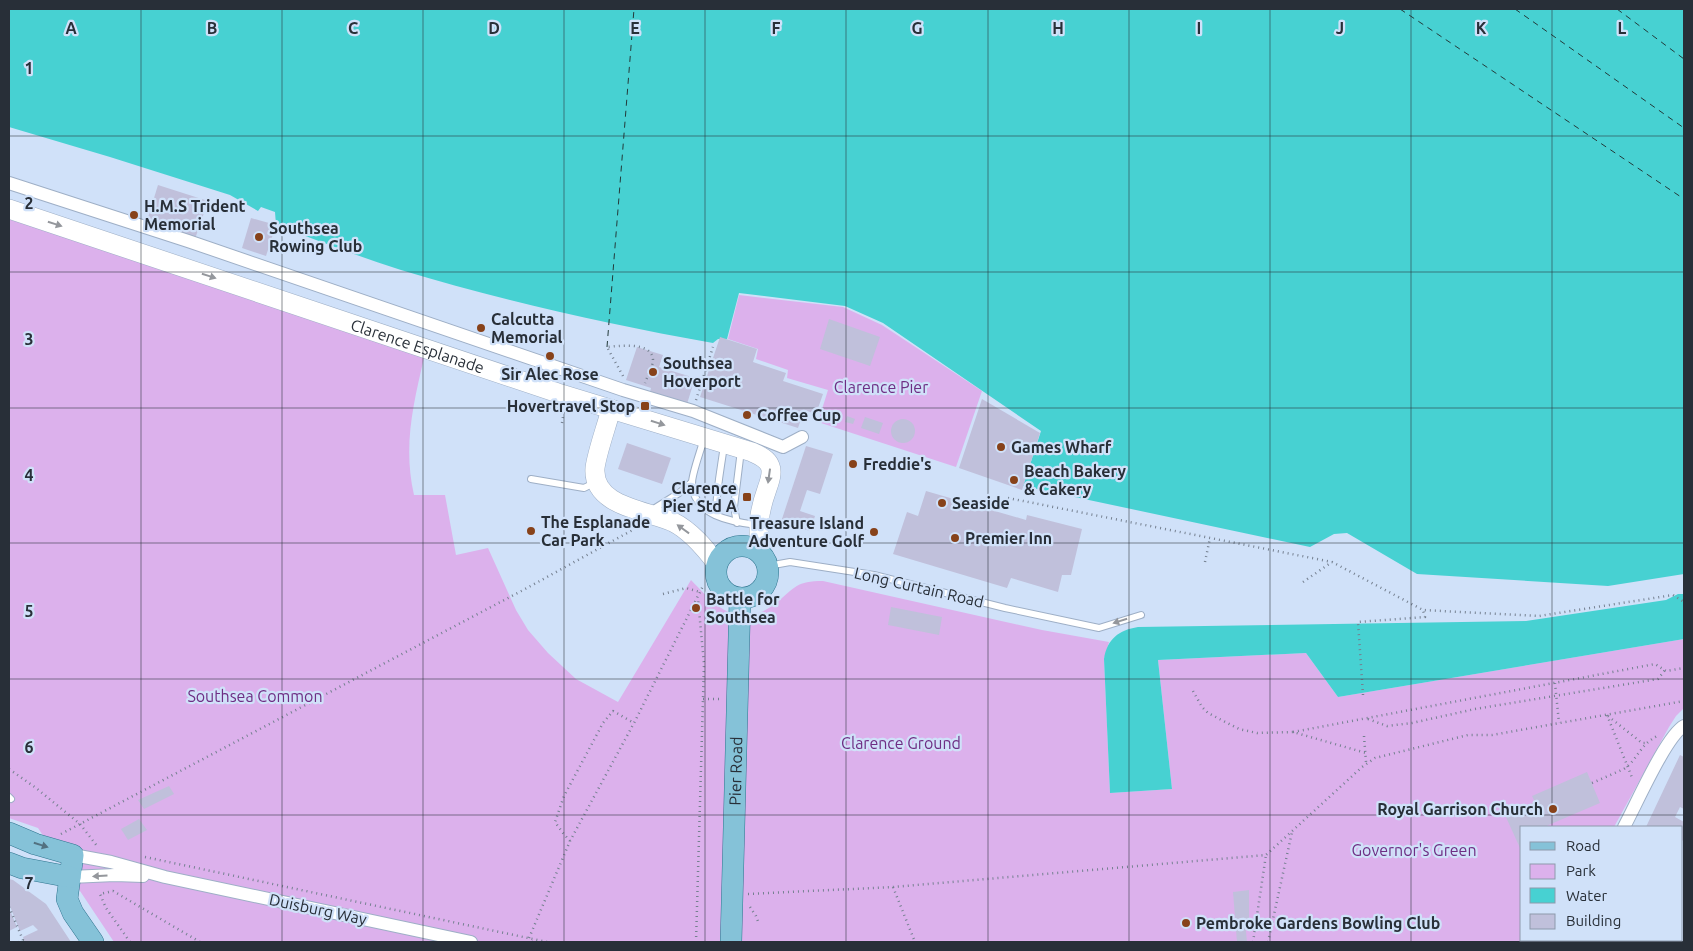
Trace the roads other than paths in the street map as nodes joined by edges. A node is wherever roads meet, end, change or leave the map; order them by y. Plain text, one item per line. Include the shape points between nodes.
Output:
1 (9, 183) edge
2 (9, 209) edge
3 (611, 409) junction
4 (704, 437) junction
5 (802, 437) dead end
6 (733, 446) junction
7 (531, 479) dead end
8 (597, 482) junction
9 (692, 482) junction
10 (716, 515) junction
11 (643, 520) junction
12 (737, 522) junction
13 (758, 525) junction
14 (764, 559) junction
15 (717, 564) junction
16 (740, 598) junction
17 (1141, 615) dead end
18 (1681, 729) edge
19 (1625, 826) edge
20 (9, 833) edge
21 (73, 855) junction
22 (9, 863) edge
23 (70, 877) junction
24 (165, 877) junction
25 (93, 942) edge
26 (471, 942) edge
27 (731, 942) edge

1 - 5 street via 693,411 783,447
2 -> 3 street, Clarence Esplanade
3 -> 4 street, Clarence Esplanade
3 - 8 street via 595,468
4 - 6 street, Clarence Esplanade
4 - 9 lane
6 - 10 lane via 716,492
6 - 12 lane
6 -> 13 street, Clarence Esplanade via 764,458 771,466
7 - 8 lane via 584,488
8 - 11 street via 604,494
9 - 10 lane via 695,498 702,508
9 - 11 lane
10 - 12 lane
15 -> 11 street via 696,539 674,523
12 - 13 lane
13 - 14 street, Clarence Esplanade
14 - 15 main road via 752,547 744,545 727,550
14 - 16 main road via 768,574 762,589
17 -> 14 lane, Long Curtain Road via 1099,628 874,576
15 - 16 main road via 716,580 720,586 725,592
16 - 27 main road, Pier Road
18 - 19 street via 1666,747
20 -> 21 main road
21 - 23 main road
21 - 24 street, Duisburg Way
22 - 23 main road
24 -> 23 street, Duisburg Way
23 - 25 main road via 69,904
24 - 26 street, Duisburg Way

